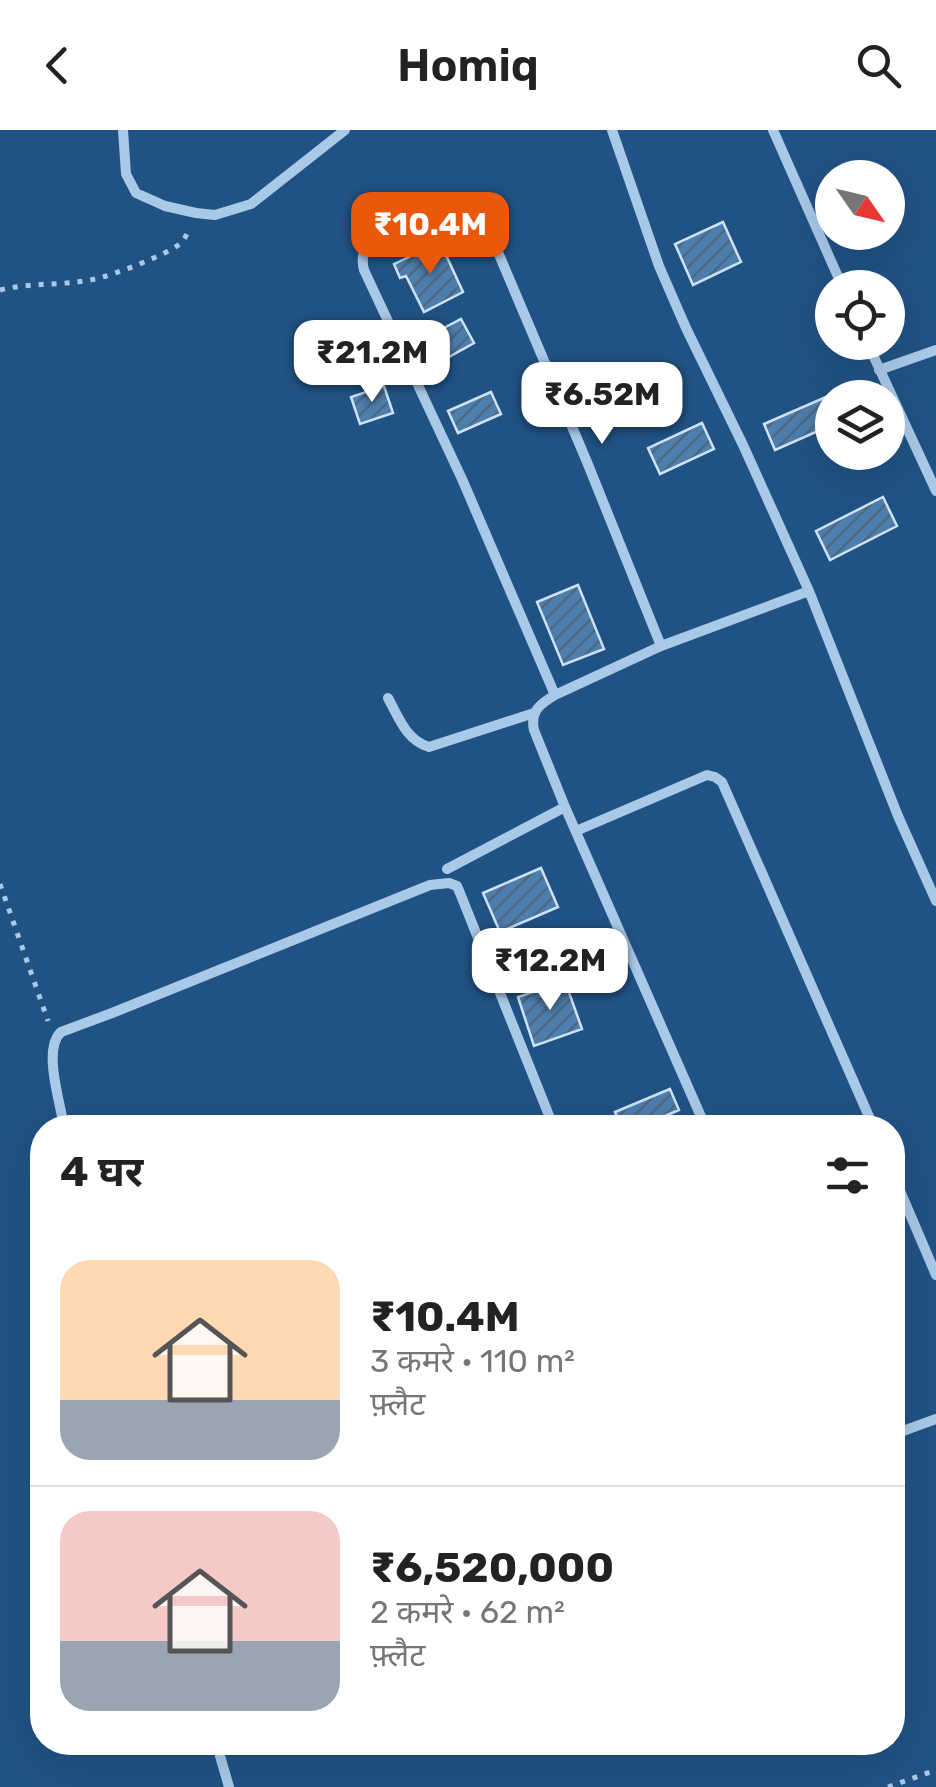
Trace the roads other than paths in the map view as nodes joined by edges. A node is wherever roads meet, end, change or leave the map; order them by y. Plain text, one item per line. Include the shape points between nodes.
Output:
1 (123, 130) edge
2 (345, 130) edge
3 (612, 130) edge
4 (773, 130) edge
5 (835, 270) edge
6 (936, 350) edge
7 (875, 360) edge
8 (879, 370) junction
9 (936, 491) edge
10 (808, 591) junction
11 (662, 646) junction
12 (555, 696) junction
13 (388, 698) dead end
14 (534, 713) junction
15 (566, 806) junction
16 (576, 830) junction
17 (447, 869) dead end
18 (936, 901) edge
19 (62, 1115) edge
20 (549, 1115) edge
21 (700, 1115) edge
22 (868, 1115) edge
23 (905, 1202) edge
24 (936, 1275) edge
25 (936, 1419) edge
26 (905, 1431) edge
27 (220, 1755) edge
28 (229, 1787) edge

1 - 2 street via 126,174 136,193 215,215 252,204
3 - 10 street via 666,282
4 - 5 street
6 - 8 street
7 - 8 street
8 - 9 street
10 - 11 street
10 - 18 street
11 - 12 street
11 - 12 street via 486,224 461,207 426,207 396,217 368,240 364,270
12 - 14 street
13 - 14 street via 408,736 429,747
14 - 15 street via 534,730
15 - 16 street
15 - 17 street
16 - 21 street
16 - 22 street via 716,776
19 - 20 street via 51,1051 60,1032 449,882 468,910
23 - 24 street
25 - 26 street
27 - 28 street

